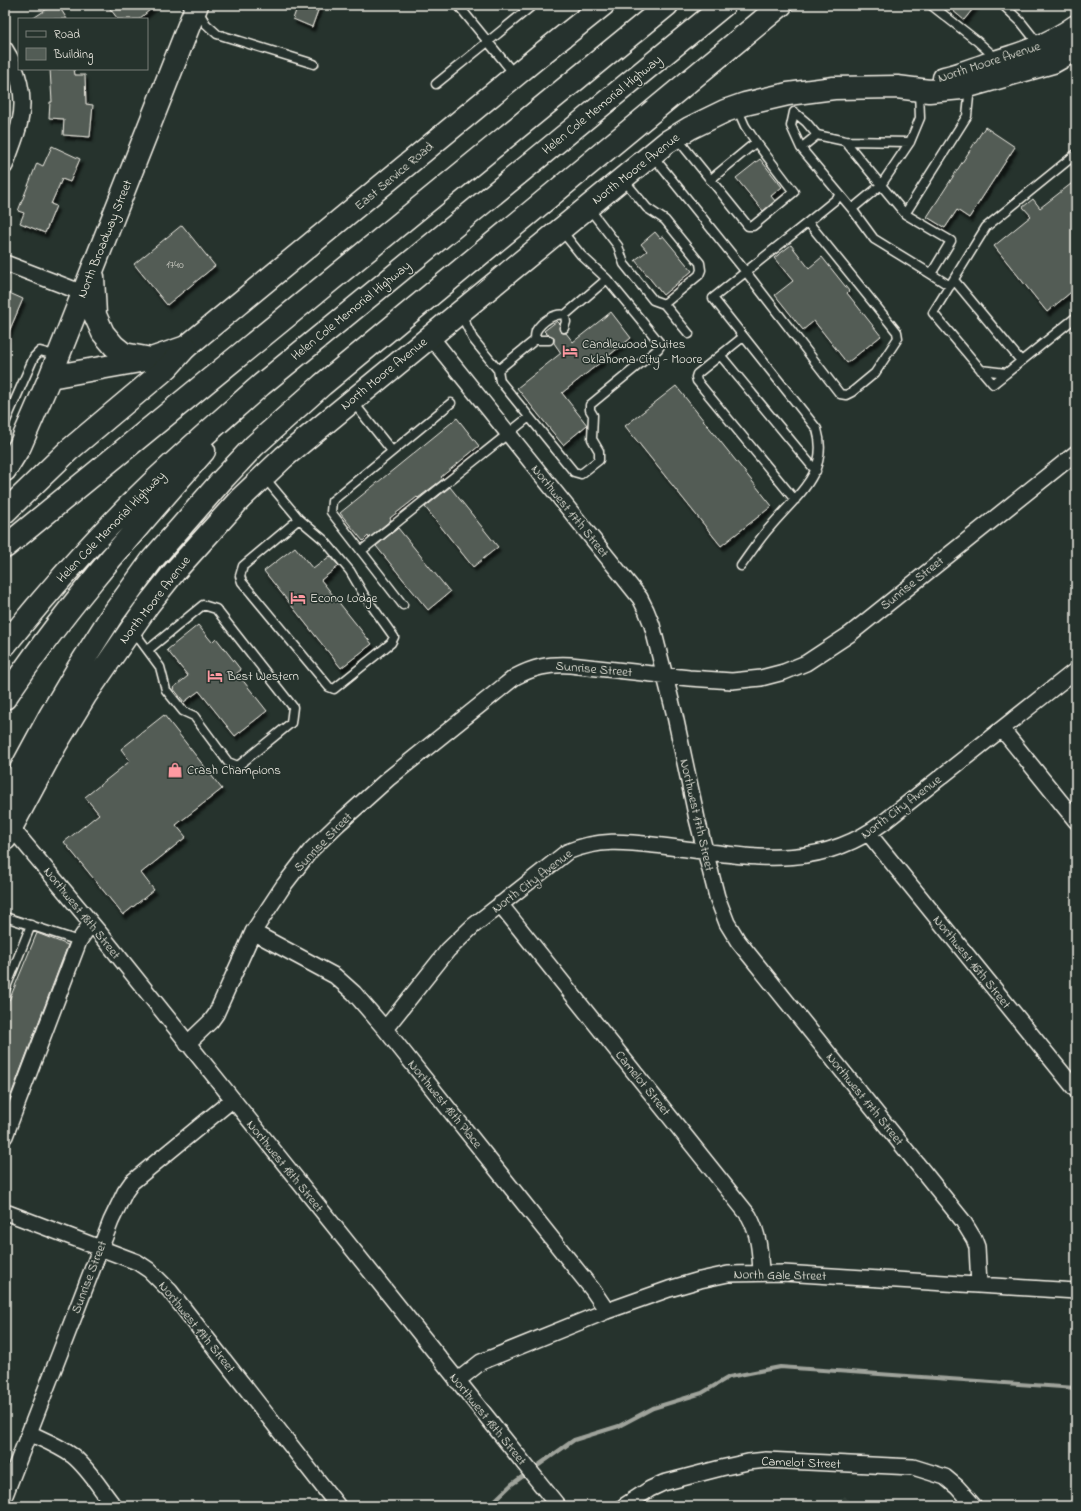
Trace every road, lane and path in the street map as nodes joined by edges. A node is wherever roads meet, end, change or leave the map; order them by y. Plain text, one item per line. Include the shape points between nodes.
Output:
1 (196, 5) edge
2 (458, 5) edge
3 (533, 5) edge
4 (603, 5) edge
5 (667, 5) edge
6 (724, 5) edge
7 (781, 5) edge
8 (931, 5) edge
9 (1003, 5) edge
10 (1076, 26) edge
11 (488, 42) junction
12 (1040, 46) junction
13 (5, 49) edge
14 (1076, 49) edge
15 (999, 61) junction
16 (314, 64) dead end
17 (516, 75) junction
18 (436, 84) dead end
19 (970, 86) junction
20 (897, 87) junction
21 (919, 90) junction
22 (791, 103) junction
23 (736, 107) junction
24 (817, 135) junction
25 (676, 137) junction
26 (845, 141) junction
27 (756, 142) junction
28 (910, 142) junction
29 (800, 148) junction
30 (1076, 154) edge
31 (651, 155) junction
32 (5, 166) edge
33 (622, 178) junction
34 (710, 180) junction
35 (881, 185) junction
36 (840, 196) junction
37 (587, 207) junction
38 (852, 209) junction
39 (905, 214) junction
40 (808, 222) junction
41 (560, 229) junction
42 (5, 263) edge
43 (93, 270) junction
44 (746, 272) junction
45 (931, 274) junction
46 (607, 279) junction
47 (952, 283) junction
48 (83, 293) junction
49 (664, 304) junction
50 (460, 312) junction
51 (565, 315) junction
52 (1076, 317) edge
53 (564, 328) dead end
54 (689, 334) dead end
55 (430, 336) junction
56 (743, 336) junction
57 (535, 340) junction
58 (549, 340) dead end
59 (186, 347) junction
60 (59, 356) junction
61 (721, 356) junction
62 (151, 359) junction
63 (1021, 361) junction
64 (498, 370) junction
65 (981, 370) junction
66 (1006, 373) junction
67 (50, 377) junction
68 (261, 385) junction
69 (352, 400) junction
70 (451, 403) dead end
71 (529, 417) junction
72 (5, 422) edge
73 (508, 434) junction
74 (392, 451) junction
75 (1076, 453) edge
76 (5, 470) edge
77 (816, 471) junction
78 (264, 476) junction
79 (795, 500) junction
80 (5, 512) edge
81 (299, 519) junction
82 (5, 547) edge
83 (361, 551) junction
84 (742, 566) dead end
85 (403, 605) dead end
86 (132, 628) junction
87 (5, 645) edge
88 (148, 650) junction
89 (1076, 670) edge
90 (664, 675) junction
91 (5, 698) edge
92 (1002, 729) junction
93 (5, 800) edge
94 (1076, 821) edge
95 (8, 833) edge
96 (869, 834) junction
97 (705, 851) junction
98 (500, 904) junction
99 (5, 917) edge
100 (91, 923) junction
101 (31, 925) junction
102 (253, 932) junction
103 (79, 941) junction
104 (5, 990) edge
105 (385, 1029) junction
106 (187, 1044) junction
107 (1076, 1090) edge
108 (232, 1100) junction
109 (11, 1104) edge
110 (5, 1136) edge
111 (8, 1213) dead end
112 (100, 1248) junction
113 (761, 1273) junction
114 (979, 1285) junction
115 (1076, 1290) edge
116 (606, 1311) junction
117 (457, 1381) junction
118 (29, 1433) junction
119 (5, 1496) edge
120 (114, 1506) edge
121 (338, 1506) edge
122 (558, 1506) edge
123 (624, 1506) edge
124 (974, 1506) edge

1 - 16 lane via 206,24 217,34
1 - 43 main road, North Broadway Street
2 - 11 lane
3 - 11 lane
4 - 17 main road, East Service Road
5 - 82 main road
6 - 68 main road, Helen Cole Memorial Highway
7 - 93 main road via 322,385 254,446 152,560 110,618 51,714
8 - 15 lane
9 - 12 lane
10 - 12 main road, North Moore Avenue
11 - 17 lane
11 - 18 lane
12 - 15 main road, North Moore Avenue
13 - 32 street via 18,79 22,110
14 - 19 main road, North Moore Avenue via 1053,62
15 - 20 main road, North Moore Avenue via 951,77
17 - 59 main road, East Service Road
19 - 21 main road, North Moore Avenue
19 - 39 lane via 967,116
20 - 21 main road, North Moore Avenue
20 - 22 main road, North Moore Avenue via 834,88
21 - 28 lane via 920,118
22 - 23 main road, North Moore Avenue
22 - 24 lane
22 - 29 lane via 791,126
23 - 25 main road, North Moore Avenue via 705,120
23 - 27 lane
24 - 26 lane
24 - 29 lane
25 - 31 main road, North Moore Avenue
25 - 34 lane
26 - 28 lane
26 - 35 lane
27 - 34 lane
27 - 34 lane via 794,190 788,198 750,227
28 - 35 lane
29 - 36 lane
30 - 47 lane via 986,227
31 - 33 main road, North Moore Avenue
31 - 44 lane
33 - 37 main road, North Moore Avenue
33 - 49 lane via 647,208 665,220 700,263 699,275
35 - 38 lane
35 - 39 lane
36 - 38 lane
36 - 40 lane
37 - 41 main road, North Moore Avenue
37 - 49 lane via 618,246 624,264 653,300
38 - 45 lane via 874,239
39 - 45 lane via 951,241
40 - 44 lane
40 - 44 lane via 896,332 898,338 875,373 864,383 846,395 840,394
41 - 46 lane via 581,255
41 - 50 main road, North Moore Avenue
42 - 48 street
43 - 48 main road, North Broadway Street
43 - 62 main road via 94,309 103,333 124,354
44 - 56 lane via 714,298
45 - 47 lane
46 - 51 lane
46 - 71 lane via 660,346 590,405 594,415 592,438 599,451 599,460 581,474 574,472
47 - 63 lane
47 - 65 lane via 933,313
48 - 60 main road, North Broadway Street
49 - 54 lane
50 - 55 main road, North Moore Avenue
50 - 64 lane via 473,339
51 - 53 lane
51 - 57 lane via 560,313 552,316 539,326 535,332
52 - 63 lane
55 - 69 main road, North Moore Avenue
55 - 73 street, Northwest 17th Street
56 - 61 lane
56 - 77 lane via 817,429 820,456
57 - 58 lane
57 - 64 lane
59 - 62 main road
59 - 80 main road via 168,367 68,451
60 - 67 main road, North Broadway Street
60 - 72 lane via 40,351 34,357
61 - 77 lane
61 - 79 lane via 697,374 697,381
62 - 67 main road
63 - 66 lane
64 - 71 lane via 500,381
65 - 66 lane
65 - 66 lane via 993,384
67 - 76 main road, North Broadway Street via 20,446
68 - 87 main road, Helen Cole Memorial Highway via 151,484 35,607
68 - 91 main road via 71,606 28,662
69 - 74 lane
69 - 78 main road, North Moore Avenue
70 - 74 lane
71 - 73 lane
73 - 83 lane
73 - 90 street, Northwest 17th Street via 640,598 652,626
74 - 83 lane via 332,501 331,512
75 - 90 street, Sunrise Street via 850,634 806,663 762,678 732,681
77 - 79 lane
78 - 81 lane
78 - 86 main road, North Moore Avenue via 175,571
79 - 84 lane via 770,526
81 - 81 lane via 329,545 350,571 364,596 394,637 392,642 334,689 318,675 242,582 240,576 243,566
83 - 85 lane
86 - 88 lane
86 - 95 main road, North Moore Avenue via 84,696
88 - 88 lane via 160,667 166,690 183,711 194,716 228,762 238,766 291,723 293,707 216,609 203,606
89 - 92 street, North City Avenue
90 - 97 street, Northwest 17th Street
90 - 102 street, Sunrise Street via 555,665 531,669 515,677 388,779 311,850
92 - 94 street
92 - 96 street, North City Avenue
95 - 100 street, Northwest 18th Street
96 - 97 street, North City Avenue via 844,846 780,858
96 - 107 street, Northwest 16th Street
97 - 98 street, North City Avenue via 630,842 605,841 582,846 567,852
97 - 114 street, Northwest 17th Street via 722,913 738,941 970,1231 976,1247
98 - 105 street, North City Avenue via 448,950
98 - 113 street, Camelot Street via 749,1216 758,1238
99 - 101 lane
100 - 103 street
100 - 106 street, Northwest 18th Street
101 - 103 lane
101 - 104 lane
102 - 105 street, Northwest 18th Place via 335,976 354,993
102 - 106 street, Sunrise Street via 216,1014
103 - 109 street
105 - 116 street, Northwest 18th Place via 592,1289
106 - 108 street, Northwest 18th Street
108 - 112 street, Sunrise Street via 132,1182 110,1221
108 - 117 street, Northwest 18th Street
109 - 110 street
111 - 112 street, Northwest 19th Street
112 - 118 street, Sunrise Street
112 - 121 street, Northwest 19th Street via 137,1262 170,1291
113 - 114 street, North Gale Street
113 - 116 street, North Gale Street via 728,1274 700,1280
114 - 115 street, North Gale Street
116 - 117 street, North Gale Street via 482,1362
117 - 122 street, Northwest 18th Street
118 - 119 street, Sunrise Street
118 - 120 street via 73,1457
123 - 124 street, Camelot Street via 663,1483 766,1460 913,1467 945,1477

